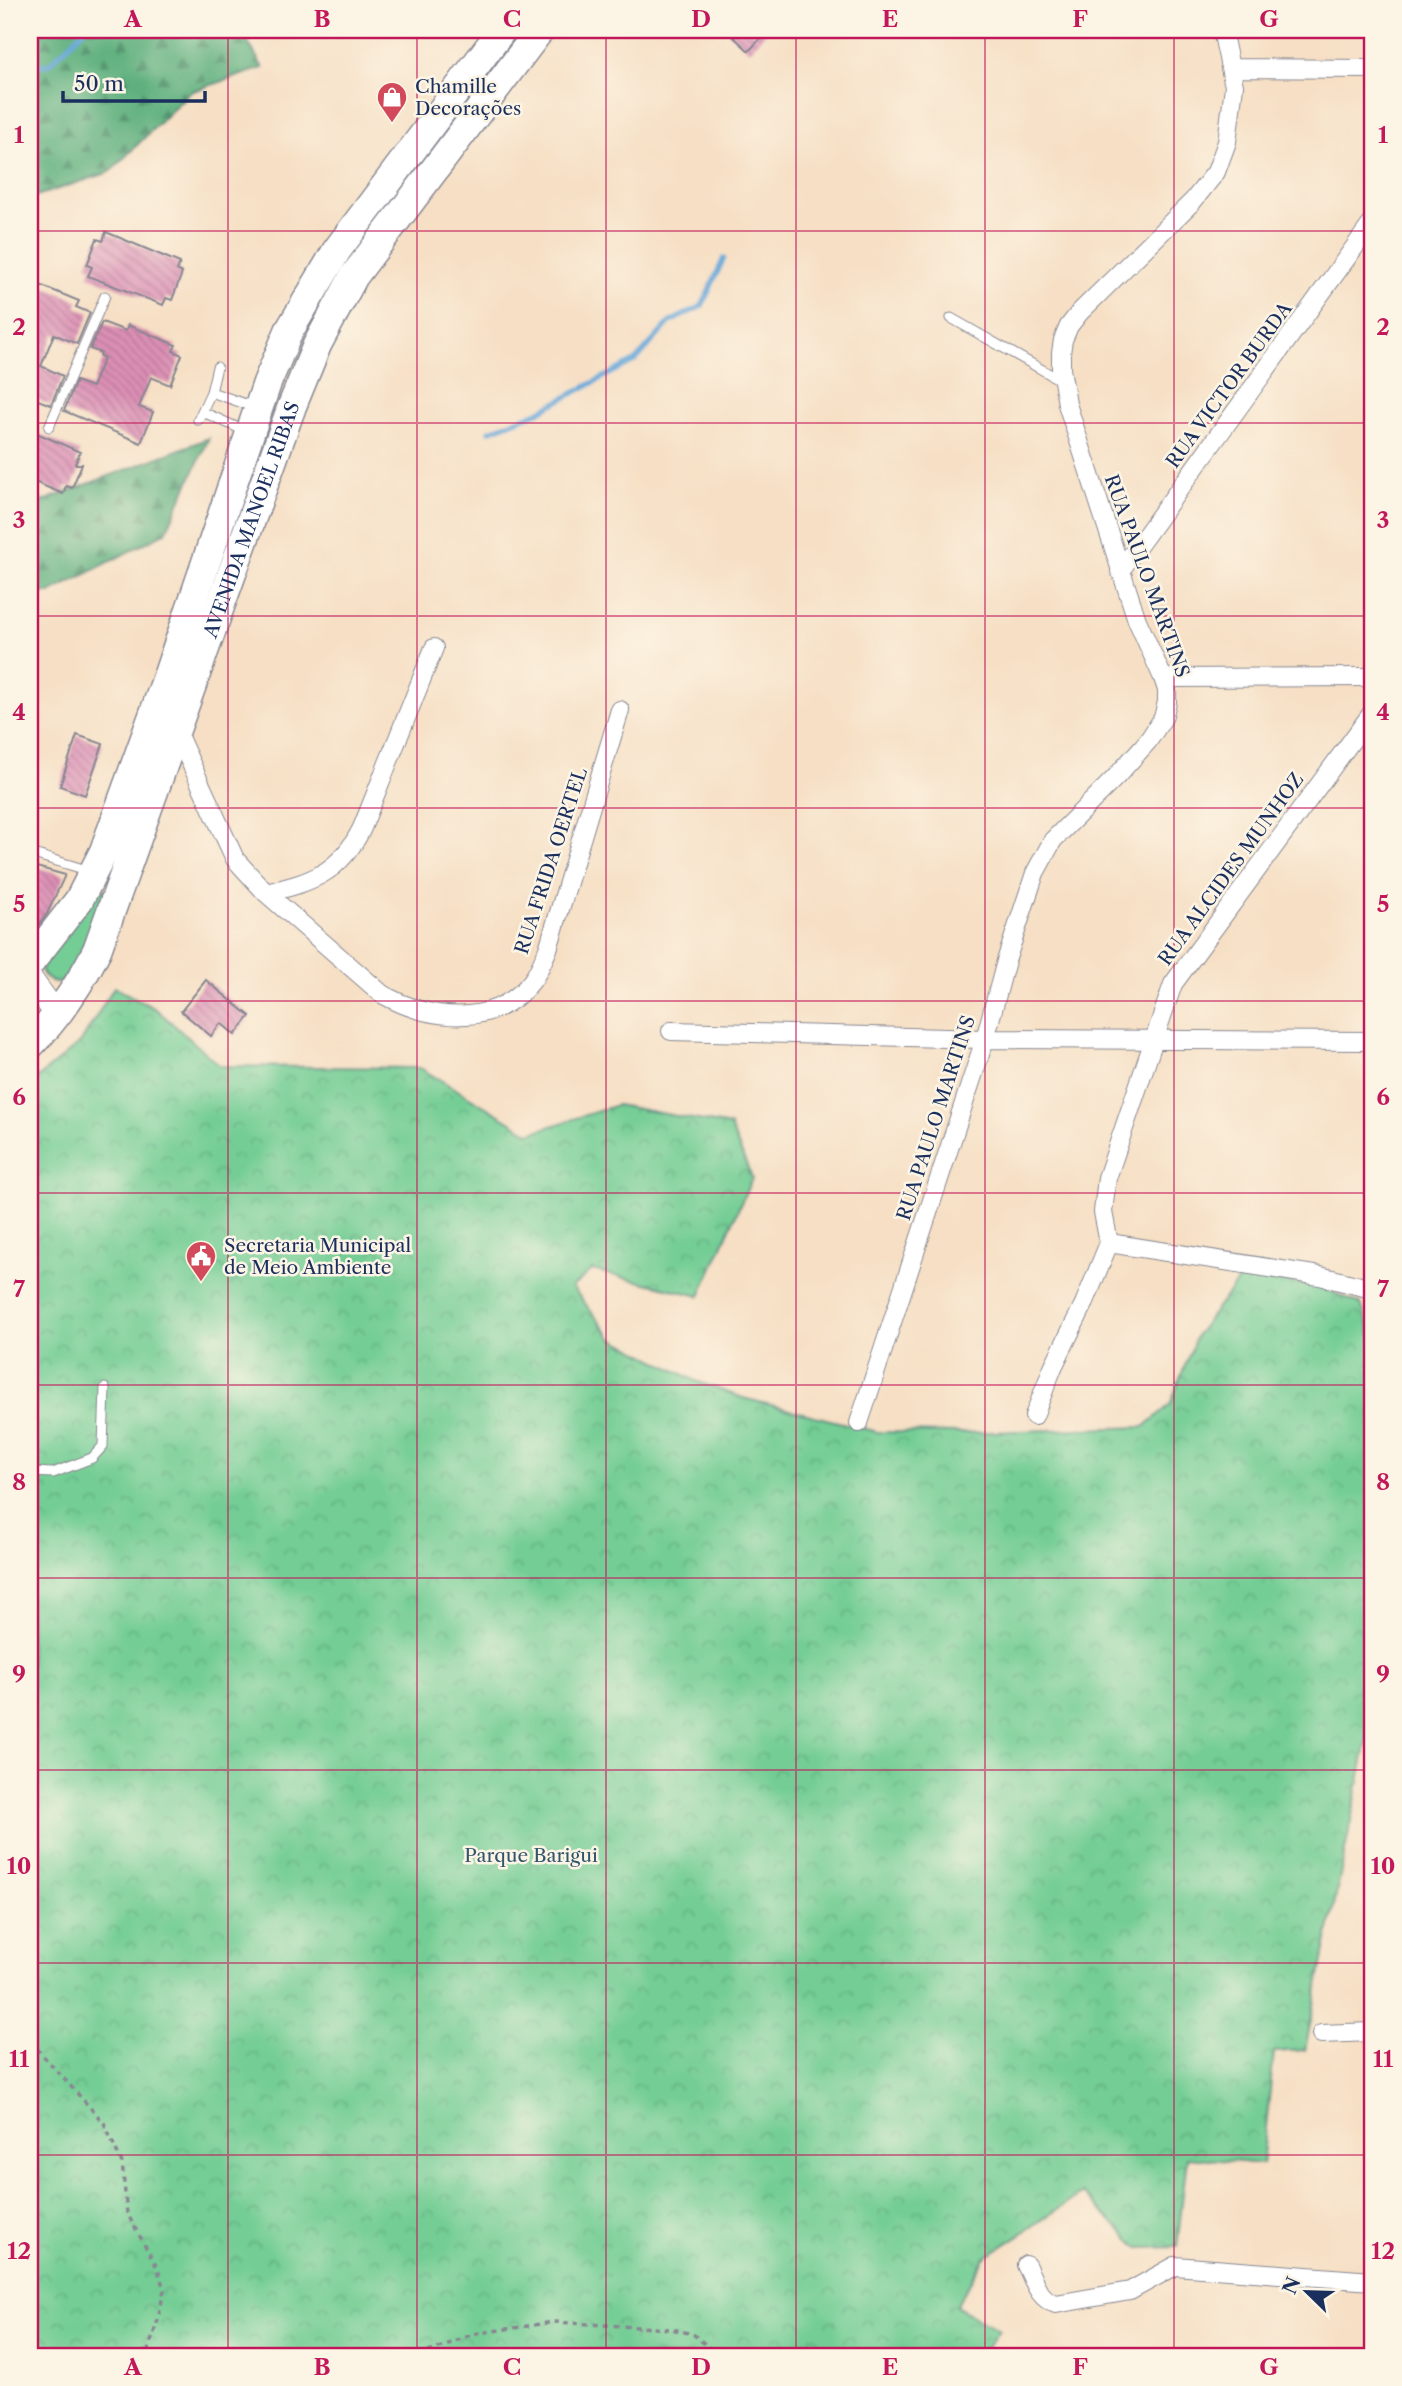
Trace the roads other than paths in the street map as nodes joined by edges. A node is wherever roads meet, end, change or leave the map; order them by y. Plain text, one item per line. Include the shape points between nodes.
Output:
1 (502, 30) edge
2 (540, 30) edge
3 (1222, 30) edge
4 (1232, 68) junction
5 (1372, 69) edge
6 (386, 183) junction
7 (1372, 223) edge
8 (383, 236) junction
9 (105, 296) dead end
10 (951, 318) dead end
11 (217, 367) dead end
12 (1062, 381) junction
13 (211, 392) junction
14 (254, 421) junction
15 (49, 427) dead end
16 (1120, 571) junction
17 (434, 648) dead end
18 (167, 677) junction
19 (1372, 677) edge
20 (1163, 678) junction
21 (620, 710) dead end
22 (1372, 713) edge
23 (176, 731) junction
24 (129, 785) junction
25 (136, 843) junction
26 (30, 853) edge
27 (95, 872) junction
28 (266, 893) junction
29 (30, 963) edge
30 (30, 978) edge
31 (57, 1015) junction
32 (671, 1031) dead end
33 (985, 1039) junction
34 (1153, 1040) junction
35 (1372, 1041) edge
36 (30, 1045) edge
37 (1109, 1243) junction
38 (1372, 1289) edge
39 (105, 1388) dead end
40 (1034, 1416) dead end
41 (859, 1423) dead end
42 (30, 1472) edge
43 (1372, 1957) edge
44 (1372, 1971) edge
45 (1372, 2032) edge
46 (1321, 2034) dead end
47 (1027, 2265) dead end
48 (1372, 2281) edge

1 - 6 main road, AVENIDA MANOEL RIBAS
2 - 8 main road, AVENIDA MANOEL RIBAS
3 - 4 street, RUA PAULO MARTINS
4 - 5 street
4 - 12 street, RUA PAULO MARTINS via 1234,102 1216,172 1069,326 1061,353
6 - 8 main road via 393,193
6 - 14 main road, AVENIDA MANOEL RIBAS via 303,304 276,358
7 - 16 street, RUA VICTOR BURDA
8 - 23 main road, AVENIDA MANOEL RIBAS via 340,299 304,376
9 - 15 lane
10 - 12 lane
11 - 13 lane
12 - 16 street, RUA PAULO MARTINS
13 - 14 lane
13 - 14 lane via 201,416
14 - 18 main road, AVENIDA MANOEL RIBAS
16 - 20 street, RUA PAULO MARTINS
17 - 28 street via 352,848 327,871
18 - 23 main road via 168,720
18 - 24 main road, AVENIDA MANOEL RIBAS
19 - 20 street
20 - 33 street, RUA PAULO MARTINS via 1167,702 1158,729 1065,825 1043,855
21 - 28 street, RUA FRIDA OERTEL via 548,949 540,969 510,1001 470,1015 428,1013 399,1004 369,984
22 - 34 street, RUA ALCIDES MUNHOZ via 1181,970
23 - 25 main road, AVENIDA MANOEL RIBAS
23 - 28 street, RUA FRIDA OERTEL via 235,859
24 - 25 main road via 143,796 144,803
24 - 27 main road, AVENIDA MANOEL RIBAS
25 - 31 main road, AVENIDA MANOEL RIBAS via 97,950
26 - 27 lane
27 - 29 main road, AVENIDA MANOEL RIBAS via 69,916
30 - 31 street
31 - 36 main road, AVENIDA MANOEL RIBAS
32 - 33 street
33 - 34 street
33 - 41 street, RUA PAULO MARTINS
34 - 35 street
34 - 37 street, RUA ALCIDES MUNHOZ via 1107,1178 1103,1212
37 - 38 street via 1320,1276
37 - 40 street
39 - 42 lane via 103,1446 92,1458 53,1473
43 - 44 lane
45 - 46 street
47 - 48 street via 1041,2295 1056,2304 1130,2291 1175,2266

